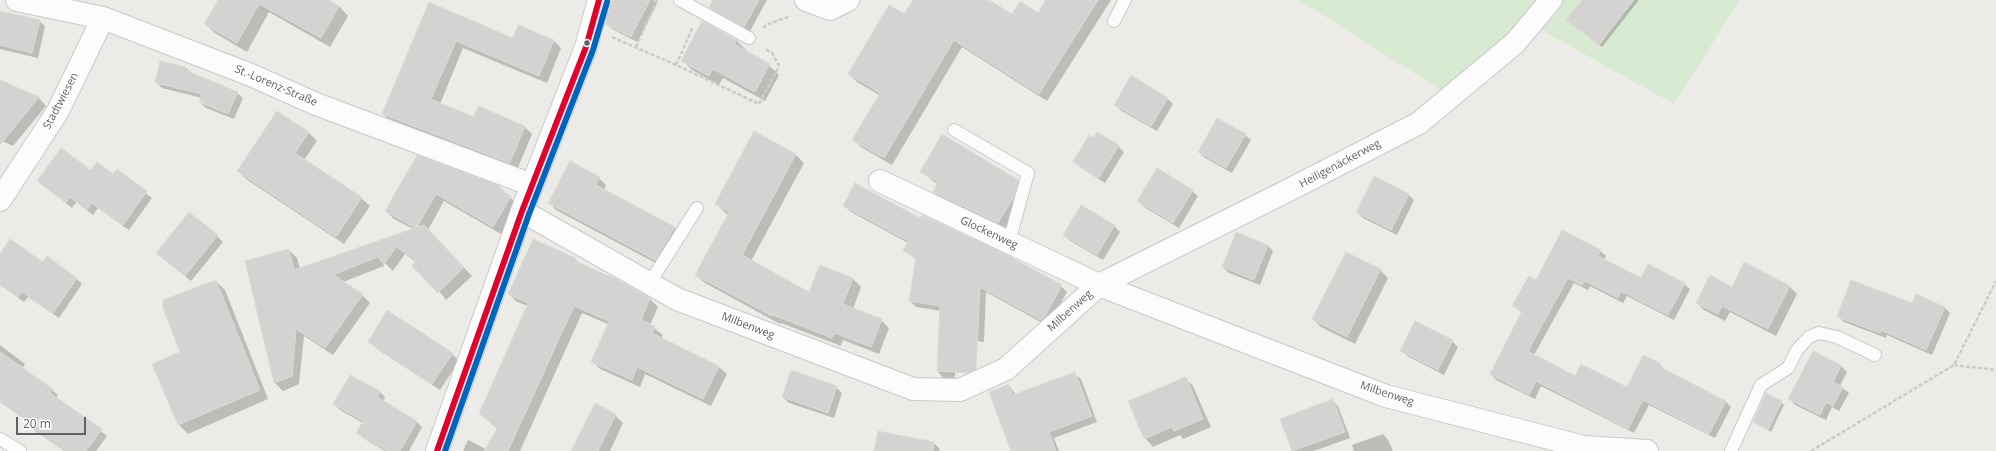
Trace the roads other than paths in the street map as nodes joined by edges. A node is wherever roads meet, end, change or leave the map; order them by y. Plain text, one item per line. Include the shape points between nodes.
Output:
1 (17, 0) edge
2 (599, 0) edge
3 (680, 0) edge
4 (848, 0) edge
5 (1125, 0) edge
6 (1551, 0) edge
7 (808, 1) edge
8 (103, 18) junction
9 (1114, 21) dead end
10 (749, 38) road end
11 (954, 130) dead end
12 (880, 181) dead end
13 (532, 185) junction
14 (0, 200) edge
15 (697, 208) dead end
16 (522, 211) junction
17 (1009, 242) junction
18 (649, 284) junction
19 (1099, 285) junction
20 (1875, 355) dead end
21 (0, 438) edge
22 (20, 451) edge
23 (437, 451) edge
24 (1647, 451) edge
25 (1731, 451) edge

1 - 8 street, St.-Lorenz-Straße
2 - 13 street via 586,46
3 - 10 lane
4 - 7 street via 830,9
5 - 9 lane
6 - 19 street, Heiligenäckerweg via 1515,43 1419,122
8 - 13 street, St.-Lorenz-Straße via 251,75 316,104
8 - 14 street, Stadtwiesen via 58,111
11 - 17 lane via 1028,173
12 - 17 street, Glockenweg
13 - 16 street
15 - 18 lane
16 - 18 street, Milbenweg
16 - 23 street
17 - 19 street, Glockenweg
18 - 19 street, Milbenweg via 677,299 913,389 960,390 1006,369
19 - 24 street, Milbenweg via 1386,396 1584,447
20 - 25 lane via 1837,337 1819,333 1809,337 1797,350 1788,368 1761,385
21 - 22 lane

